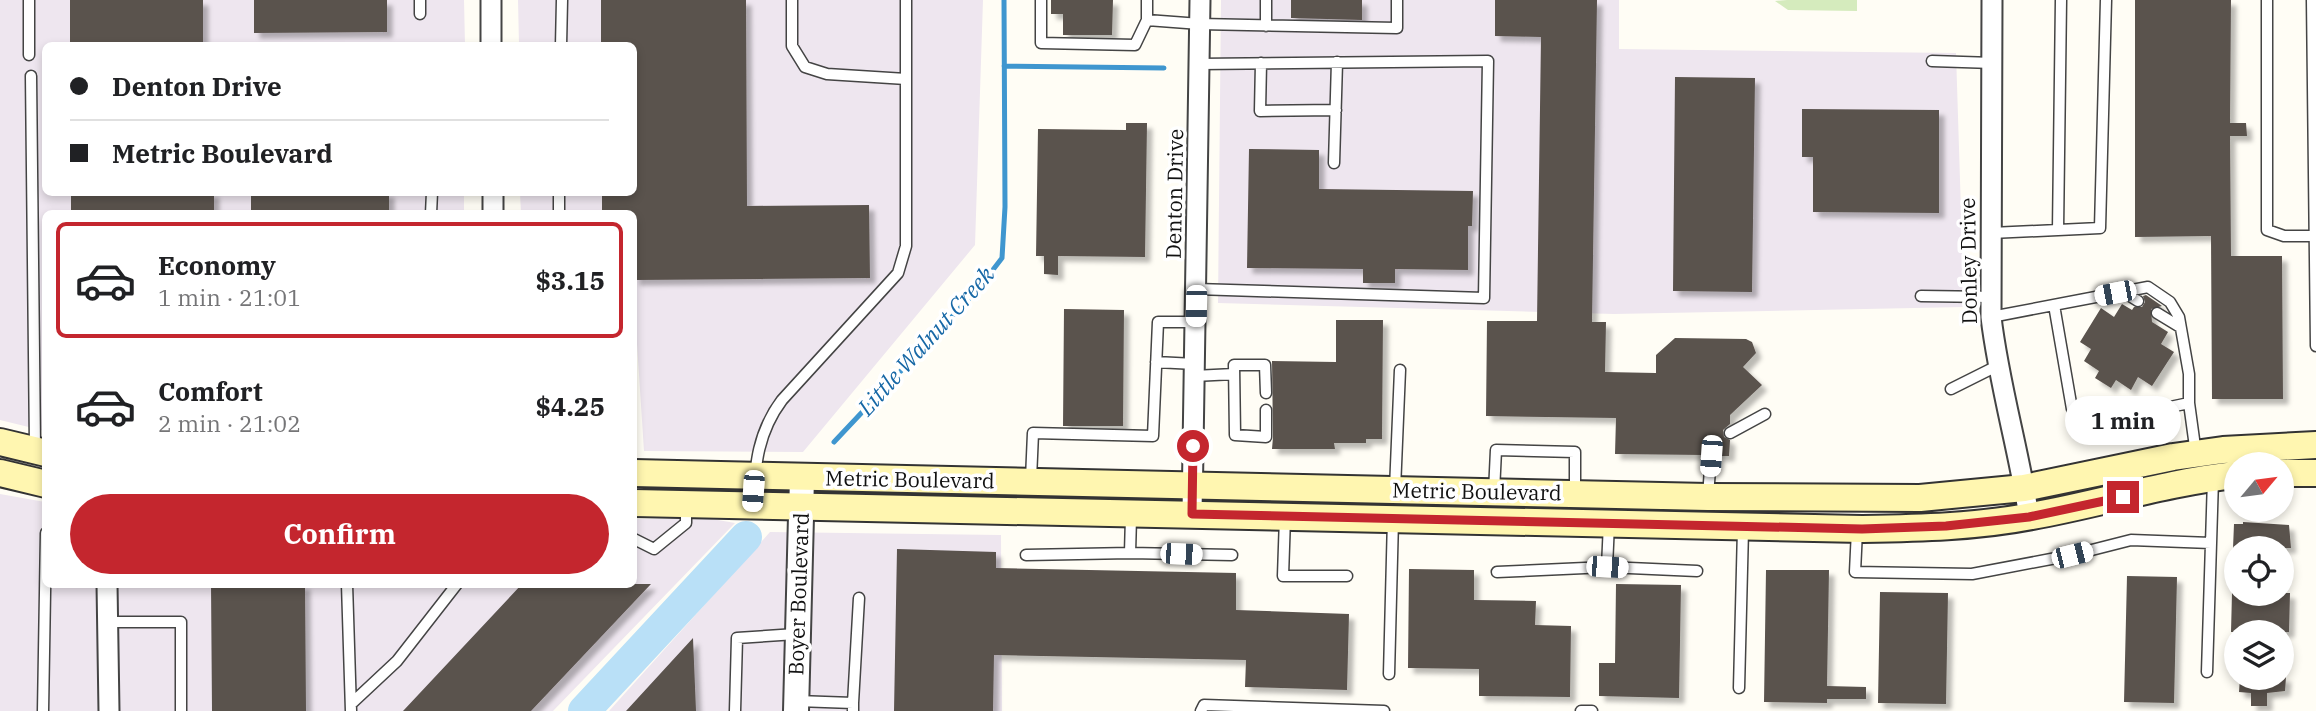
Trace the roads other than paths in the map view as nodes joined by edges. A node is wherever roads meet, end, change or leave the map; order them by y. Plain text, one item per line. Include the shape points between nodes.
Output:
1 (29, 0) edge
2 (420, 0) edge
3 (491, 0) edge
4 (562, 0) edge
5 (792, 0) edge
6 (906, 0) edge
7 (1041, 0) edge
8 (1147, 0) edge
9 (1200, 0) edge
10 (1266, 0) edge
11 (1398, 0) edge
12 (1992, 0) edge
13 (2061, 0) edge
14 (2106, 0) edge
15 (2267, 0) edge
16 (2312, 0) edge
17 (420, 14) dead end
18 (1147, 20) junction
19 (1200, 24) junction
20 (1266, 26) junction
21 (491, 42) edge
22 (561, 42) edge
23 (29, 55) dead end
24 (1932, 61) dead end
25 (1337, 62) junction
26 (1261, 63) junction
27 (1993, 63) junction
28 (1199, 64) junction
29 (31, 76) dead end
30 (906, 79) junction
31 (1336, 110) junction
32 (1334, 163) dead end
33 (2058, 230) junction
34 (1991, 233) junction
35 (2315, 236) edge
36 (1196, 289) junction
37 (2122, 291) junction
38 (1921, 296) dead end
39 (1991, 297) junction
40 (2138, 301) dead end
41 (2054, 304) junction
42 (2157, 313) dead end
43 (1991, 317) junction
44 (1195, 322) junction
45 (2180, 327) junction
46 (2316, 346) edge
47 (1156, 362) junction
48 (1997, 366) junction
49 (1194, 370) junction
50 (1400, 370) dead end
51 (1234, 374) junction
52 (1951, 389) dead end
53 (1266, 393) dead end
54 (2189, 403) junction
55 (1266, 410) dead end
56 (1765, 414) dead end
57 (1730, 433) dead end
58 (0, 442) edge
59 (2316, 445) edge
60 (40, 452) edge
61 (2196, 454) junction
62 (1711, 456) dead end
63 (0, 473) edge
64 (637, 473) edge
65 (2294, 473) edge
66 (2316, 473) edge
67 (754, 476) junction
68 (2224, 476) edge
69 (802, 477) junction
70 (2224, 481) edge
71 (37, 482) edge
72 (1030, 482) junction
73 (1193, 485) junction
74 (2024, 488) junction
75 (1395, 490) junction
76 (1494, 492) junction
77 (1575, 494) junction
78 (1708, 496) junction
79 (637, 503) edge
80 (687, 503) junction
81 (752, 505) junction
82 (802, 506) junction
83 (1132, 513) junction
84 (1192, 514) junction
85 (1285, 516) junction
86 (2029, 517) junction
87 (1392, 519) junction
88 (1609, 523) junction
89 (1743, 525) junction
90 (1857, 529) junction
91 (637, 540) edge
92 (2211, 543) junction
93 (1130, 553) junction
94 (1026, 555) dead end
95 (1232, 555) dead end
96 (1607, 567) junction
97 (1697, 571) dead end
98 (1497, 572) dead end
99 (1347, 576) dead end
100 (45, 588) edge
101 (107, 588) edge
102 (347, 588) edge
103 (454, 588) edge
104 (859, 598) dead end
105 (108, 622) junction
106 (798, 634) junction
107 (2207, 673) dead end
108 (1389, 674) dead end
109 (1739, 688) dead end
110 (796, 706) edge
111 (351, 707) edge
112 (853, 707) edge
113 (43, 711) edge
114 (109, 711) edge
115 (181, 711) edge
116 (735, 711) edge
117 (1201, 711) edge
118 (1384, 711) edge
119 (1581, 711) edge
120 (1592, 711) edge

1 - 23 lane
2 - 17 lane
3 - 21 street
4 - 22 lane
5 - 30 lane via 792,46 805,67 827,74
6 - 30 lane
7 - 18 lane via 1041,43 1135,45
8 - 18 lane
9 - 19 street, Denton Drive
10 - 20 lane
11 - 20 lane via 1397,28
12 - 27 street, Donley Drive
13 - 33 lane
14 - 33 lane via 2100,228
15 - 35 lane via 2267,230 2284,236
16 - 35 lane
18 - 19 lane
19 - 20 lane
19 - 28 street, Denton Drive
24 - 27 lane
25 - 26 lane
25 - 31 lane
25 - 36 lane via 1488,61 1484,298
26 - 28 lane
26 - 31 lane via 1260,111
27 - 34 street, Donley Drive
28 - 36 street, Denton Drive
29 - 60 lane
30 - 67 lane via 906,246 898,273 769,418
31 - 32 lane
33 - 34 lane
34 - 39 street, Donley Drive
35 - 46 lane
36 - 44 street, Denton Drive
37 - 40 lane
37 - 41 lane
37 - 45 lane via 2148,287 2171,302
38 - 39 lane
39 - 43 street, Donley Drive
41 - 43 lane
41 - 54 lane via 2072,409 2085,423 2108,423
42 - 45 lane
43 - 48 street, Donley Drive
44 - 47 lane via 1158,322
44 - 49 street, Denton Drive
45 - 54 lane
47 - 49 lane
47 - 72 lane via 1153,436 1033,433
48 - 52 lane
48 - 74 street, Donley Drive
49 - 51 lane
49 - 73 street, Denton Drive
50 - 75 lane
51 - 53 lane via 1234,365 1265,365
51 - 55 lane via 1235,435 1266,437
54 - 61 lane
56 - 57 lane
58 - 60 main road
59 - 61 main road, Metric Boulevard
60 - 71 main road
61 - 74 main road, Metric Boulevard
62 - 78 lane
63 - 71 main road
64 - 67 main road, Metric Boulevard
65 - 66 main road
67 - 69 main road, Metric Boulevard
67 - 81 lane
68 - 86 main road, Metric Boulevard
69 - 72 main road, Metric Boulevard
69 - 82 street, Boyer Boulevard
70 - 92 lane
72 - 73 main road, Metric Boulevard
73 - 75 main road, Metric Boulevard
73 - 84 street, Denton Drive
74 - 78 main road, Metric Boulevard via 1920,498
74 - 86 street, Donley Drive
75 - 76 main road, Metric Boulevard
76 - 77 main road, Metric Boulevard
76 - 77 lane via 1496,450 1576,452
77 - 78 main road, Metric Boulevard
79 - 80 main road, Metric Boulevard
80 - 81 main road, Metric Boulevard
80 - 91 lane via 686,523 654,548
81 - 82 main road, Metric Boulevard
82 - 83 main road, Metric Boulevard
82 - 106 street, Boyer Boulevard
83 - 84 main road, Metric Boulevard
83 - 93 lane
84 - 85 main road, Metric Boulevard
85 - 87 main road, Metric Boulevard
85 - 99 lane via 1283,576
86 - 90 main road, Metric Boulevard
87 - 88 main road, Metric Boulevard
87 - 108 lane
88 - 89 main road, Metric Boulevard
88 - 96 lane
89 - 90 main road, Metric Boulevard
89 - 109 lane
90 - 92 lane via 1855,572 1972,573 2131,540
92 - 107 lane
93 - 94 lane
93 - 95 lane
96 - 97 lane
96 - 98 lane
100 - 113 lane
101 - 105 street
102 - 111 lane
103 - 111 lane via 397,661
104 - 112 lane
105 - 114 street
105 - 115 lane via 181,622
106 - 110 street, Boyer Boulevard
106 - 116 lane via 737,638
110 - 112 lane
117 - 118 lane via 1204,705
119 - 120 lane

